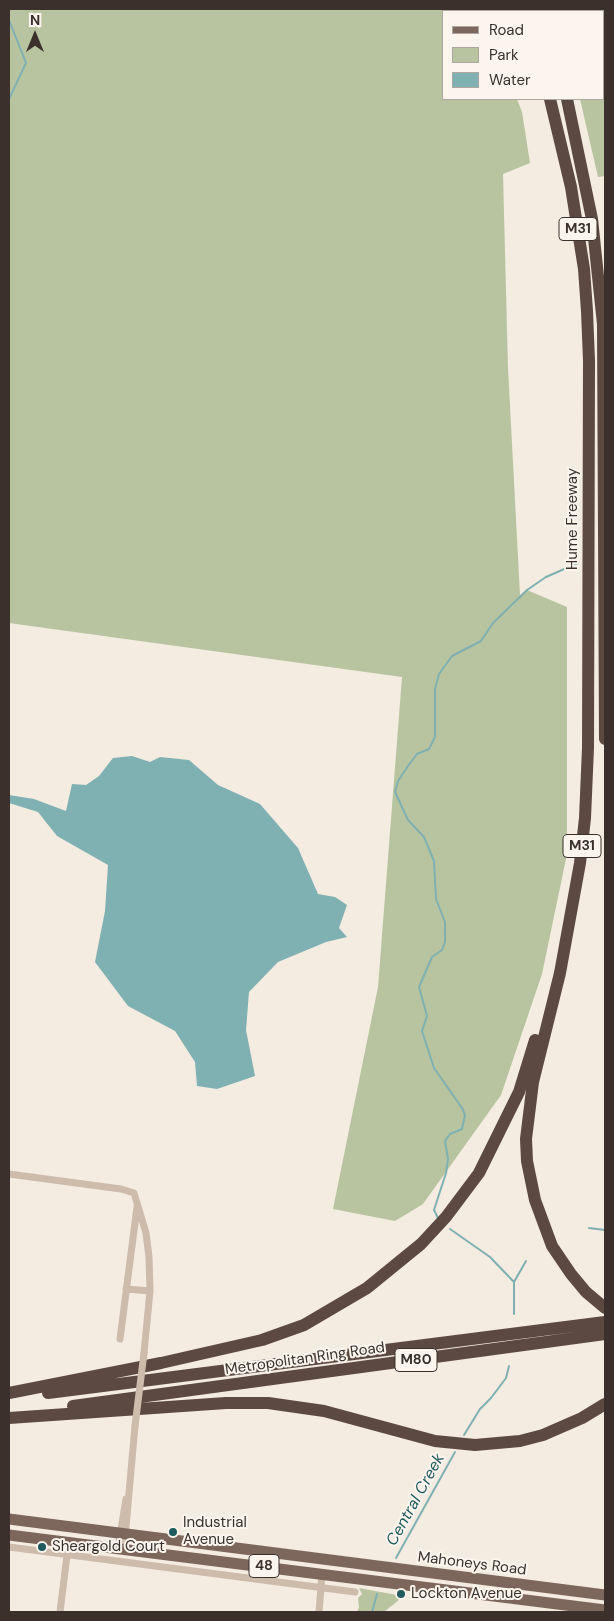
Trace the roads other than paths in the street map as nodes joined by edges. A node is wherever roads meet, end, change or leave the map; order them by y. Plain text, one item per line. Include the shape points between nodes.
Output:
1 (550, 100) edge
2 (566, 100) edge
3 (605, 739) edge
4 (566, 942) junction
5 (9, 1174) edge
6 (138, 1202) junction
7 (126, 1288) junction
8 (150, 1291) junction
9 (604, 1307) edge
10 (605, 1322) edge
11 (605, 1334) edge
12 (120, 1339) dead end
13 (9, 1393) edge
14 (9, 1398) edge
15 (605, 1404) edge
16 (9, 1414) edge
17 (9, 1418) edge
18 (9, 1519) edge
19 (67, 1527) junction
20 (122, 1534) junction
21 (9, 1535) edge
22 (69, 1542) junction
23 (9, 1548) edge
24 (121, 1549) junction
25 (68, 1555) junction
26 (351, 1563) junction
27 (322, 1574) junction
28 (349, 1578) junction
29 (321, 1588) junction
30 (356, 1592) dead end
31 (605, 1595) edge
32 (605, 1610) edge
33 (60, 1612) edge
34 (319, 1612) edge

1 - 4 highway, Hume Freeway / M31 via 578,226 589,362 587,783 580,863
2 - 3 highway, M31 via 592,219 603,324
4 - 9 highway via 533,1082 527,1161 535,1200 552,1246 586,1292
4 - 13 highway via 519,1092 495,1143 479,1173 446,1218 394,1268 335,1309 304,1325 262,1340
5 - 6 street via 128,1190 134,1193
6 - 7 street
6 - 8 street via 149,1257
7 - 8 street
7 - 12 street
8 - 20 street, bridge
10 - 14 highway, Metropolitan Ring Road / M80
11 - 16 highway, Metropolitan Ring Road / M80
15 - 17 highway via 544,1435 475,1445 435,1442 324,1411 268,1403
18 - 19 main road, Mahoneys Road / 48
19 - 20 main road, Mahoneys Road / 48
19 - 22 main road
20 - 24 street
20 - 26 main road, Mahoneys Road / 48
21 - 22 main road, Mahoneys Road / 48
22 - 24 main road, Mahoneys Road / 48
23 - 25 street
24 - 27 main road, Mahoneys Road / 48
25 - 29 street
25 - 33 street
26 - 28 main road
26 - 31 main road, Mahoneys Road / 48
27 - 28 main road, Mahoneys Road / 48
27 - 29 street
28 - 32 main road, Mahoneys Road / 48
29 - 30 street
29 - 34 street

